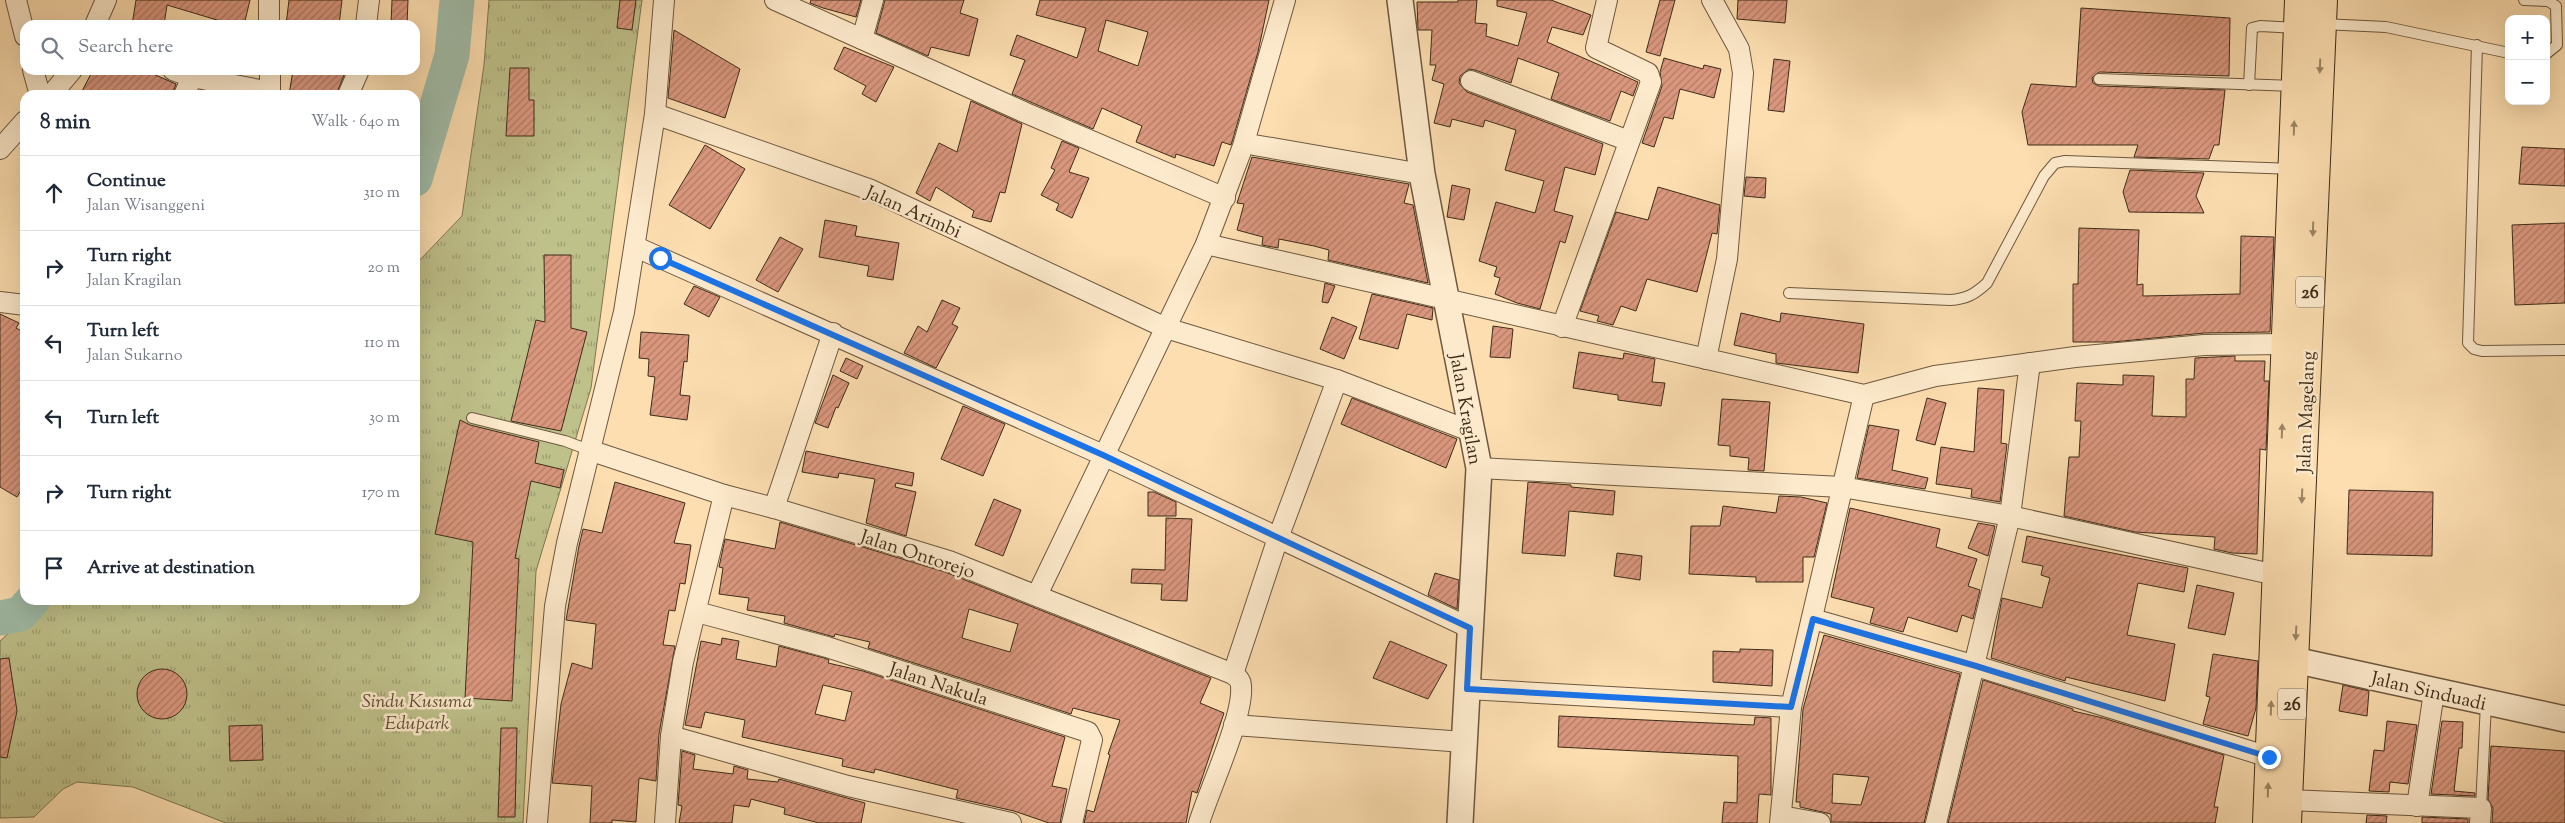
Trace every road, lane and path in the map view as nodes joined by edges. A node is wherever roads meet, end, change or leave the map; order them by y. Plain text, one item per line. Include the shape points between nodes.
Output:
1 (16, 0) edge
2 (106, 0) edge
3 (269, 0) edge
4 (369, 0) edge
5 (664, 0) edge
6 (775, 0) edge
7 (873, 0) edge
8 (1285, 0) edge
9 (1400, 0) edge
10 (1607, 0) edge
11 (1712, 0) edge
12 (2299, 0) edge
13 (2524, 0) edge
14 (2314, 17) edge
15 (21, 20) edge
16 (97, 20) edge
17 (269, 20) edge
18 (367, 20) edge
19 (862, 40) junction
20 (2477, 44) junction
21 (2550, 51) edge
22 (2505, 52) edge
23 (35, 75) edge
24 (68, 75) edge
25 (187, 75) edge
26 (270, 75) edge
27 (356, 75) edge
28 (192, 77) junction
29 (2099, 80) dead end
30 (1471, 81) dead end
31 (2249, 85) junction
32 (2296, 86) junction
33 (39, 90) edge
34 (55, 90) edge
35 (186, 90) edge
36 (252, 90) edge
37 (270, 90) edge
38 (350, 90) edge
39 (655, 114) junction
40 (20, 127) edge
41 (1629, 141) junction
42 (1254, 144) dead end
43 (0, 149) edge
44 (2292, 169) junction
45 (1422, 174) junction
46 (1224, 198) junction
47 (1206, 244) junction
48 (636, 247) junction
49 (1789, 293) dead end
50 (1446, 300) junction
51 (0, 302) edge
52 (20, 305) edge
53 (1562, 327) junction
54 (1166, 328) junction
55 (833, 333) junction
56 (2285, 344) junction
57 (2565, 350) edge
58 (1706, 359) junction
59 (2030, 363) junction
60 (1337, 380) junction
61 (1864, 395) junction
62 (472, 418) dead end
63 (1470, 431) junction
64 (589, 450) junction
65 (1103, 455) junction
66 (1479, 468) junction
67 (1842, 487) junction
68 (724, 495) junction
69 (774, 508) junction
70 (2010, 516) junction
71 (1278, 538) junction
72 (2276, 576) junction
73 (1037, 594) junction
74 (697, 612) junction
75 (1813, 619) junction
76 (1470, 628) junction
77 (2294, 660) junction
78 (1976, 666) junction
79 (1236, 676) junction
80 (1467, 689) junction
81 (2434, 692) junction
82 (2486, 703) junction
83 (1791, 707) junction
84 (2565, 719) edge
85 (1234, 725) junction
86 (671, 736) junction
87 (1464, 742) junction
88 (2269, 757) junction
89 (2416, 806) junction
90 (2288, 811) edge
91 (2481, 815) edge
92 (1781, 819) edge
93 (537, 823) edge
94 (665, 823) edge
95 (1011, 823) edge
96 (1072, 823) edge
97 (1199, 823) edge
98 (1460, 823) edge
99 (1820, 823) edge
100 (1936, 823) edge
101 (2267, 823) edge

1 - 15 street
2 - 16 street
3 - 17 street
4 - 18 street
5 - 39 street
6 - 19 street
7 - 19 street
8 - 46 street via 1243,146
9 - 45 street, Jalan Kragilan
10 - 41 street via 1596,48 1651,77
11 - 58 street via 1739,49 1743,73 1726,259
12 - 14 main road, Jalan Magelang / 26
13 - 21 lane via 2548,1 2556,6 2557,45
14 - 20 lane
14 - 31 lane via 2252,28
14 - 32 main road, Jalan Magelang / 26
14 -> 77 main road, Jalan Magelang / 26
19 - 46 street
20 - 22 lane
20 - 57 lane via 2468,343 2482,351
23 - 33 street
24 - 34 street
25 - 28 street
26 - 37 street
27 - 38 street
28 - 35 street
28 - 36 street
29 - 31 lane
30 - 41 street
31 - 32 lane
44 -> 32 main road, Jalan Magelang / 26
39 - 48 street
39 - 54 street, Jalan Arimbi via 871,190
40 - 43 street
41 - 53 street
42 - 45 street
44 - 49 lane via 2055,163 2044,176 1987,283 1975,294 1950,300
44 - 56 main road, Jalan Magelang / 26
45 - 50 street, Jalan Kragilan
46 - 47 street
47 - 50 street
47 - 54 street
48 - 55 street
48 - 64 street via 624,312
50 - 53 street
50 - 63 street, Jalan Kragilan
51 - 52 street
53 - 58 street
54 - 60 street, Jalan Arimbi
54 - 65 street
55 - 65 street
55 - 69 street
56 - 59 street via 2204,345
72 -> 56 main road, Jalan Magelang / 26
58 - 61 street
59 - 61 street via 1935,376
59 - 70 street
60 - 63 street, Jalan Arimbi
60 - 71 street
61 - 67 street
62 - 64 lane
63 - 66 street, Jalan Kragilan
64 - 68 street, Jalan Ontorejo
64 - 93 street via 555,606
65 - 71 street
65 - 73 street
66 - 67 street
66 - 76 street, Jalan Kragilan
67 - 70 street
67 - 75 street
68 - 69 street, Jalan Ontorejo
68 - 74 street
69 - 73 street, Jalan Ontorejo via 949,561
70 - 72 street
70 - 78 street
71 - 76 street
71 - 79 street
88 -> 72 main road, Jalan Magelang / 26
73 - 79 street, Jalan Ontorejo
74 - 86 street via 683,662
74 - 96 street, Jalan Nakula via 827,646 1088,732 1092,740
75 - 78 street
75 - 83 street
76 - 80 street, Jalan Kragilan
77 - 81 street, Jalan Sinduadi
77 - 90 main road, Jalan Magelang / 26
78 - 88 street
78 - 100 street
79 - 85 street via 1242,688
80 - 83 street
80 - 87 street, Jalan Kragilan
81 - 82 street, Jalan Sinduadi
81 - 89 street
82 - 84 street, Jalan Sinduadi
82 - 91 lane
83 - 92 street
85 - 87 street
85 - 97 street
86 - 94 street
86 - 95 street via 848,786
87 - 98 street, Jalan Kragilan
101 -> 88 main road, Jalan Magelang / 26
89 - 90 street
89 - 91 street
92 - 99 street

